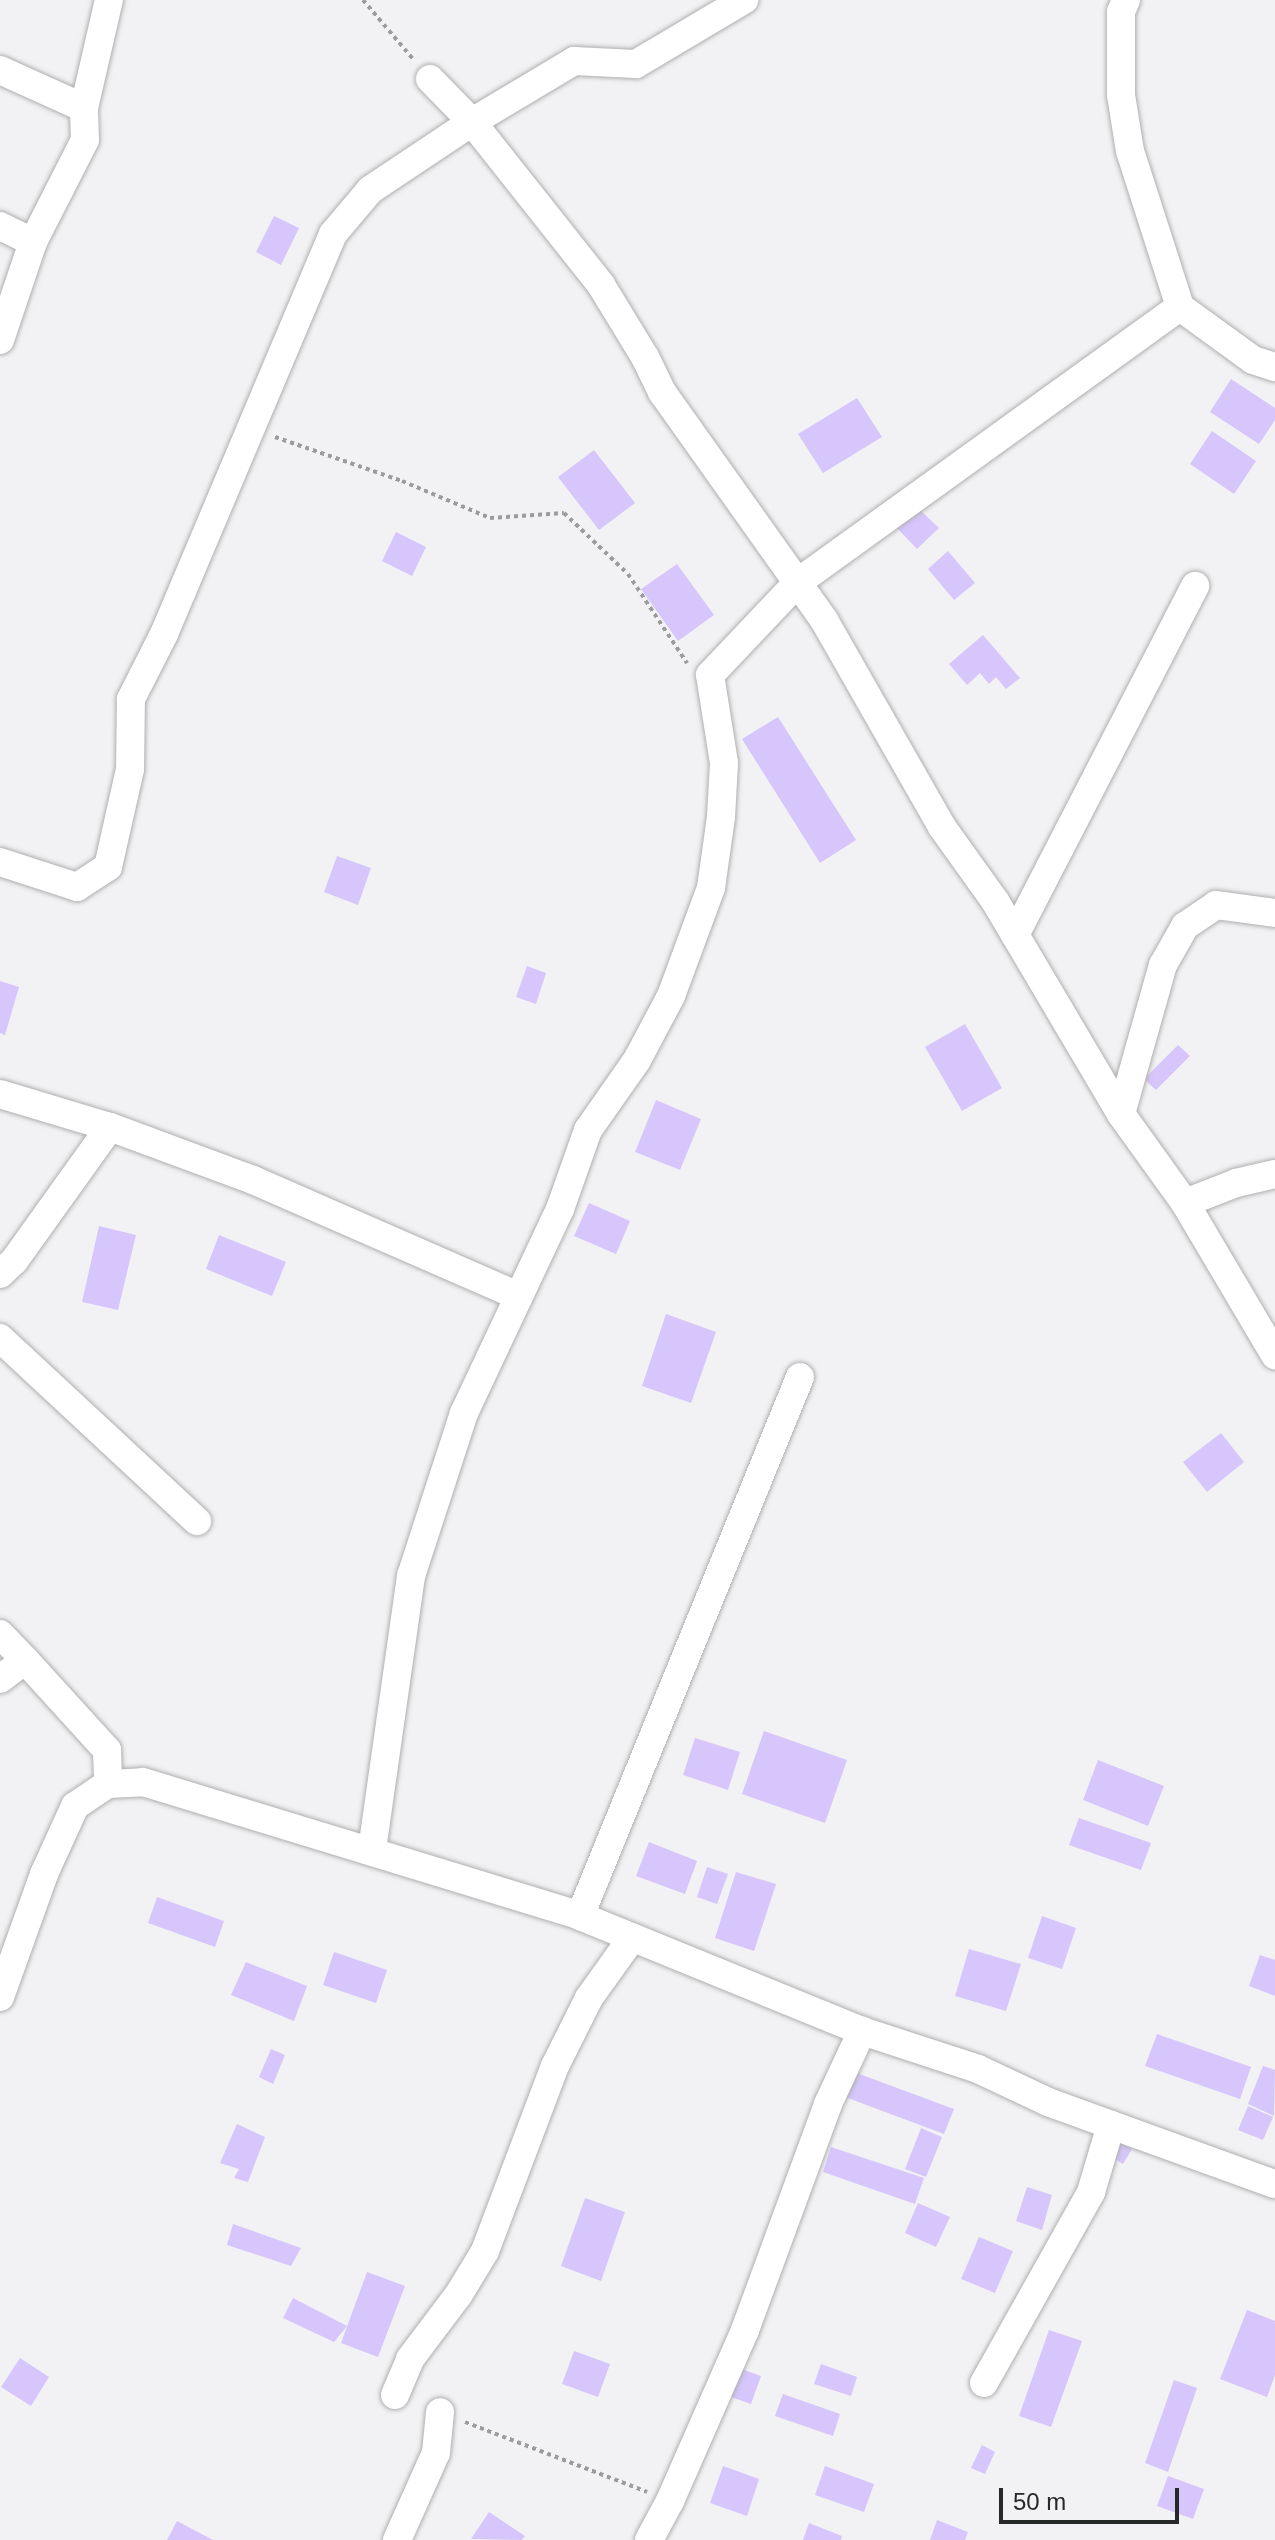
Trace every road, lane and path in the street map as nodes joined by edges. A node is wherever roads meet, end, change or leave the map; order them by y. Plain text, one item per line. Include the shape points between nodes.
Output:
1 (109, 0) edge
2 (363, 0) edge
3 (744, 0) edge
4 (1126, 0) edge
5 (0, 70) edge
6 (430, 79) joint
7 (84, 108) junction
8 (472, 122) junction
9 (0, 226) edge
10 (33, 242) junction
11 (1180, 307) junction
12 (0, 340) edge
13 (1275, 367) edge
14 (250, 428) junction
15 (797, 583) junction
16 (1195, 586) dead end
17 (710, 675) junction
18 (0, 862) edge
19 (1275, 913) edge
20 (1015, 935) junction
21 (0, 1094) edge
22 (1121, 1114) junction
23 (110, 1127) junction
24 (1275, 1174) edge
25 (1185, 1203) junction
26 (0, 1274) edge
27 (519, 1296) junction
28 (1266, 1325) edge
29 (0, 1338) edge
30 (1275, 1355) edge
31 (800, 1377) dead end
32 (197, 1521) dead end
33 (0, 1634) edge
34 (25, 1660) junction
35 (0, 1679) edge
36 (108, 1784) junction
37 (372, 1850) junction
38 (580, 1916) junction
39 (632, 1938) junction
40 (0, 1997) edge
41 (862, 2031) junction
42 (1111, 2125) junction
43 (1275, 2184) edge
44 (984, 2383) dead end
45 (395, 2395) dead end
46 (440, 2412) joint
47 (670, 2501) junction
48 (397, 2540) edge
49 (649, 2540) edge

1 - 7 street
2 - 6 path
3 - 8 street via 636,64 574,61
4 - 11 street via 1121,12 1121,95 1130,151
5 - 7 street
6 - 8 street
7 - 10 street via 85,140
8 - 14 street via 370,190 333,234
8 - 15 street via 601,285 662,392
9 - 10 street
10 - 12 street
11 - 13 street via 1253,360
11 - 15 street
14 - 17 path via 490,518 564,513 628,574 689,666
14 - 18 street via 164,634 131,699 130,769 108,867 77,887
15 - 17 street
15 - 20 street via 838,643 942,827
16 - 20 street
17 - 27 street via 724,763 711,888 671,996 637,1060 588,1130 560,1209
19 - 22 street via 1216,905 1185,926 1163,965
20 - 22 street
21 - 23 street
22 - 25 street
23 - 26 street
23 - 27 street via 253,1180
24 - 25 street
25 - 28 street
27 - 37 street via 464,1413 411,1576
28 - 30 street
29 - 32 street
31 - 38 street
33 - 34 street
34 - 35 street
34 - 36 street via 107,1750
36 - 37 street via 143,1782
36 - 40 street via 75,1806 44,1874
37 - 38 street
38 - 39 street
39 - 41 street
39 - 45 street via 589,1998 555,2066 485,2251 410,2359
41 - 42 street via 978,2069
41 - 47 street via 828,2104 745,2330
42 - 43 street
42 - 44 street via 1091,2192
46 - 47 path
46 - 48 street via 436,2453
47 - 49 street

